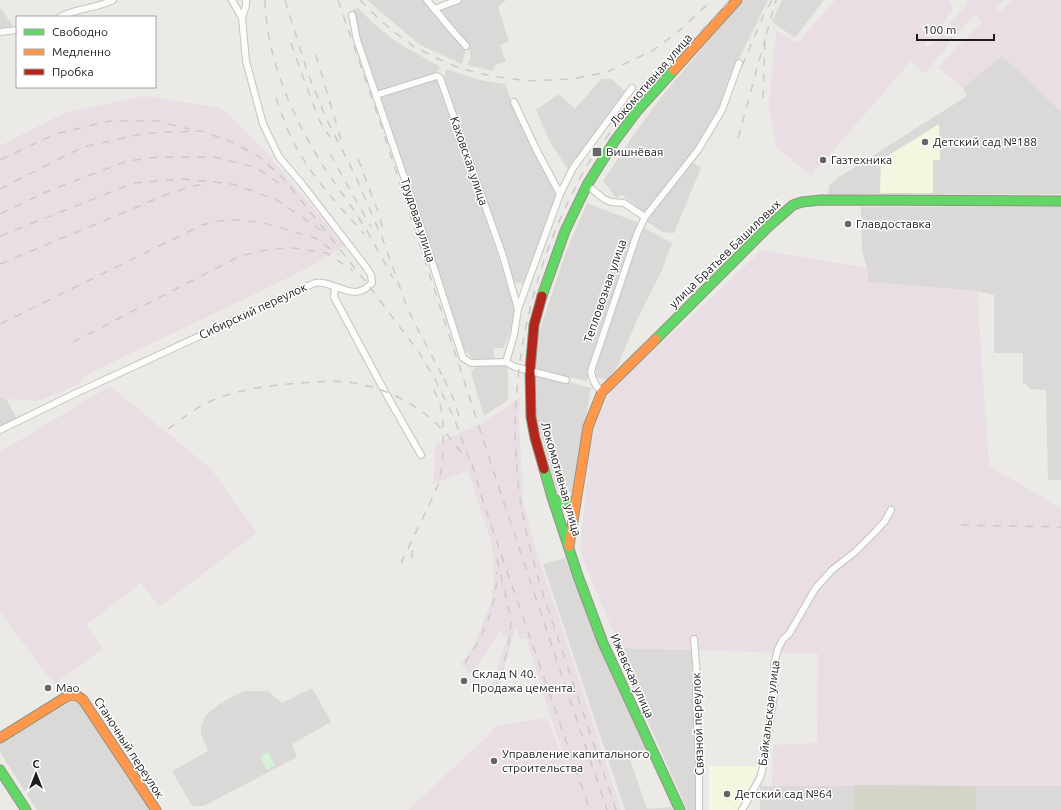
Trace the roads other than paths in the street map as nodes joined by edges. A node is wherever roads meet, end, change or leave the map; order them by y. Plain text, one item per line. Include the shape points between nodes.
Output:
1 (113, 0) edge
2 (232, 0) edge
3 (246, 0) edge
4 (427, 0) edge
5 (458, 0) edge
6 (737, 0) edge
7 (434, 10) junction
8 (352, 15) dead end
9 (62, 16) edge
10 (242, 18) junction
11 (16, 30) edge
12 (0, 32) edge
13 (466, 46) dead end
14 (739, 63) dead end
15 (632, 88) dead end
16 (376, 95) junction
17 (514, 102) dead end
18 (587, 185) junction
19 (560, 194) junction
20 (1061, 201) edge
21 (645, 217) junction
22 (335, 287) junction
23 (518, 309) junction
24 (506, 362) junction
25 (530, 370) junction
26 (566, 380) dead end
27 (602, 392) junction
28 (0, 430) edge
29 (421, 455) dead end
30 (552, 497) junction
31 (576, 499) junction
32 (891, 510) dead end
33 (569, 548) junction
34 (694, 639) dead end
35 (0, 738) edge
36 (0, 770) edge
37 (26, 810) edge
38 (156, 810) edge
39 (680, 810) edge
40 (699, 810) edge
41 (742, 810) edge

1 - 9 street
2 - 10 street
3 - 10 street
4 - 7 street
5 - 7 street
6 - 18 street, Локомотивная улица via 637,111
7 - 13 street
8 - 16 street, Трудовая улица via 357,40
10 - 22 street, Сибирский переулок via 246,61 263,124 279,157 371,275 372,283 362,290 348,292
11 - 12 street
14 - 21 street, Тепловозная улица via 722,110 702,144
15 - 19 street via 573,168
16 - 23 street, Каховская улица via 437,76 440,78
16 - 24 street, Трудовая улица via 463,358 471,363
17 - 19 street
18 - 21 street via 604,199 624,203
18 - 25 street, Локомотивная улица via 565,231 540,302 534,325
19 - 23 street
20 - 27 street, улица Братьев Башиловых via 821,200 793,205
21 - 27 street, Тепловозная улица via 591,371 595,384
22 - 28 street, Сибирский переулок via 321,283 310,285
22 - 29 street via 334,297
23 - 24 street
24 - 25 street, Трудовая улица
25 - 26 street, Трудовая улица
25 - 30 street, Локомотивная улица via 532,425
27 - 31 street via 588,427
30 - 31 street via 565,506 572,504
30 - 33 street, Локомотивная улица
31 - 33 street
32 - 41 street, Байкальская улица via 875,532 832,570 815,589 789,634 783,639 774,664 774,694 764,763 760,778
33 - 39 street, Ижевская улица via 603,643
34 - 40 street, Связной переулок
35 - 38 street, Станочный переулок via 66,697 79,696
36 - 37 street

